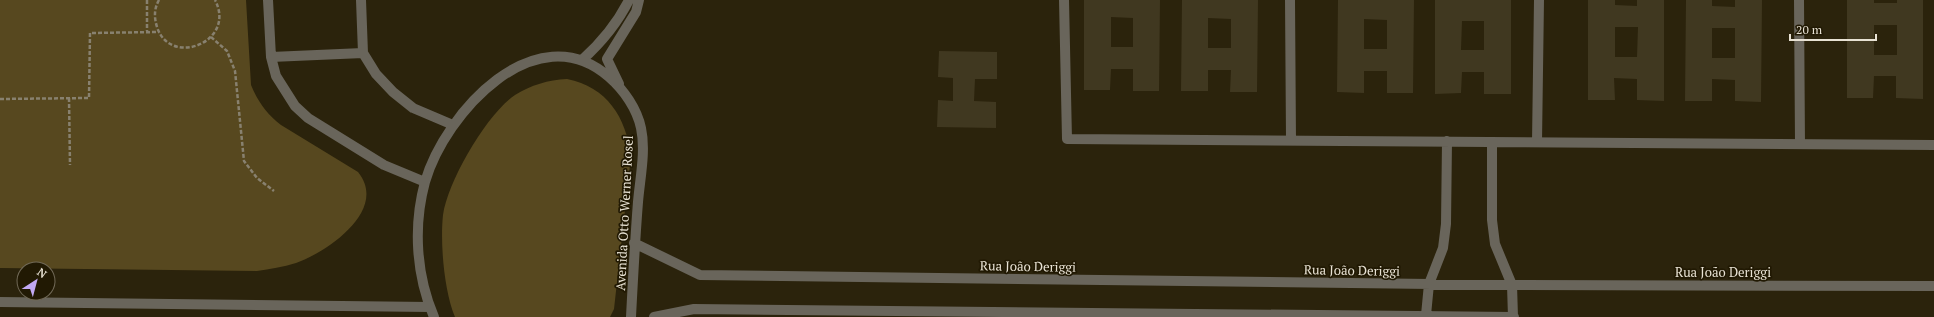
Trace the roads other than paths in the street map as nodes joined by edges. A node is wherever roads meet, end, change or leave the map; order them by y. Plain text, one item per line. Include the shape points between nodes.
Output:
1 (268, 0) edge
2 (361, 0) edge
3 (629, 0) edge
4 (639, 0) edge
5 (1064, 0) edge
6 (1290, 0) edge
7 (1539, 0) edge
8 (1800, 0) edge
9 (363, 53) junction
10 (270, 57) junction
11 (582, 60) junction
12 (626, 96) junction
13 (453, 125) junction
14 (1291, 140) junction
15 (1447, 141) junction
16 (1492, 142) junction
17 (1537, 142) junction
18 (1800, 144) junction
19 (1934, 145) edge
20 (425, 182) junction
21 (634, 243) junction
22 (1429, 284) junction
23 (1512, 285) junction
24 (1934, 286) edge
25 (0, 302) edge
26 (430, 307) junction
27 (1426, 315) junction
28 (434, 317) edge
29 (631, 317) edge
30 (654, 317) edge
31 (1513, 317) edge

1 - 10 street
2 - 9 street
3 - 11 street via 619,20 600,44
4 - 12 street via 636,12 607,59
5 - 14 street via 1067,138
6 - 14 street
7 - 17 street
8 - 18 street
9 - 10 street
9 - 13 street via 376,74 413,108
10 - 20 street via 285,92 308,118 384,165
11 - 12 street, Avenida Otto Werner Rosel via 615,82
11 - 13 street, Avenida Otto Werner Rosel via 552,56 523,64 491,84
12 - 21 street, Avenida Otto Werner Rosel via 636,112 641,129 642,147
13 - 20 street, Avenida Otto Werner Rosel via 437,152
14 - 15 street
15 - 16 street
15 - 22 street via 1446,224 1442,248
16 - 17 street
16 - 23 street via 1492,220 1496,244
17 - 18 street
18 - 19 street
20 - 26 street, Avenida Otto Werner Rosel via 419,213 418,245 421,277
21 - 22 street, Rua João Deriggi via 700,275
21 - 29 street, Avenida Otto Werner Rosel
22 - 23 street, Rua João Deriggi
22 - 27 street
23 - 24 street, Rua João Deriggi
23 - 31 street
25 - 26 street
26 - 28 street, Avenida Otto Werner Rosel
27 - 30 street via 694,309
27 - 31 street

